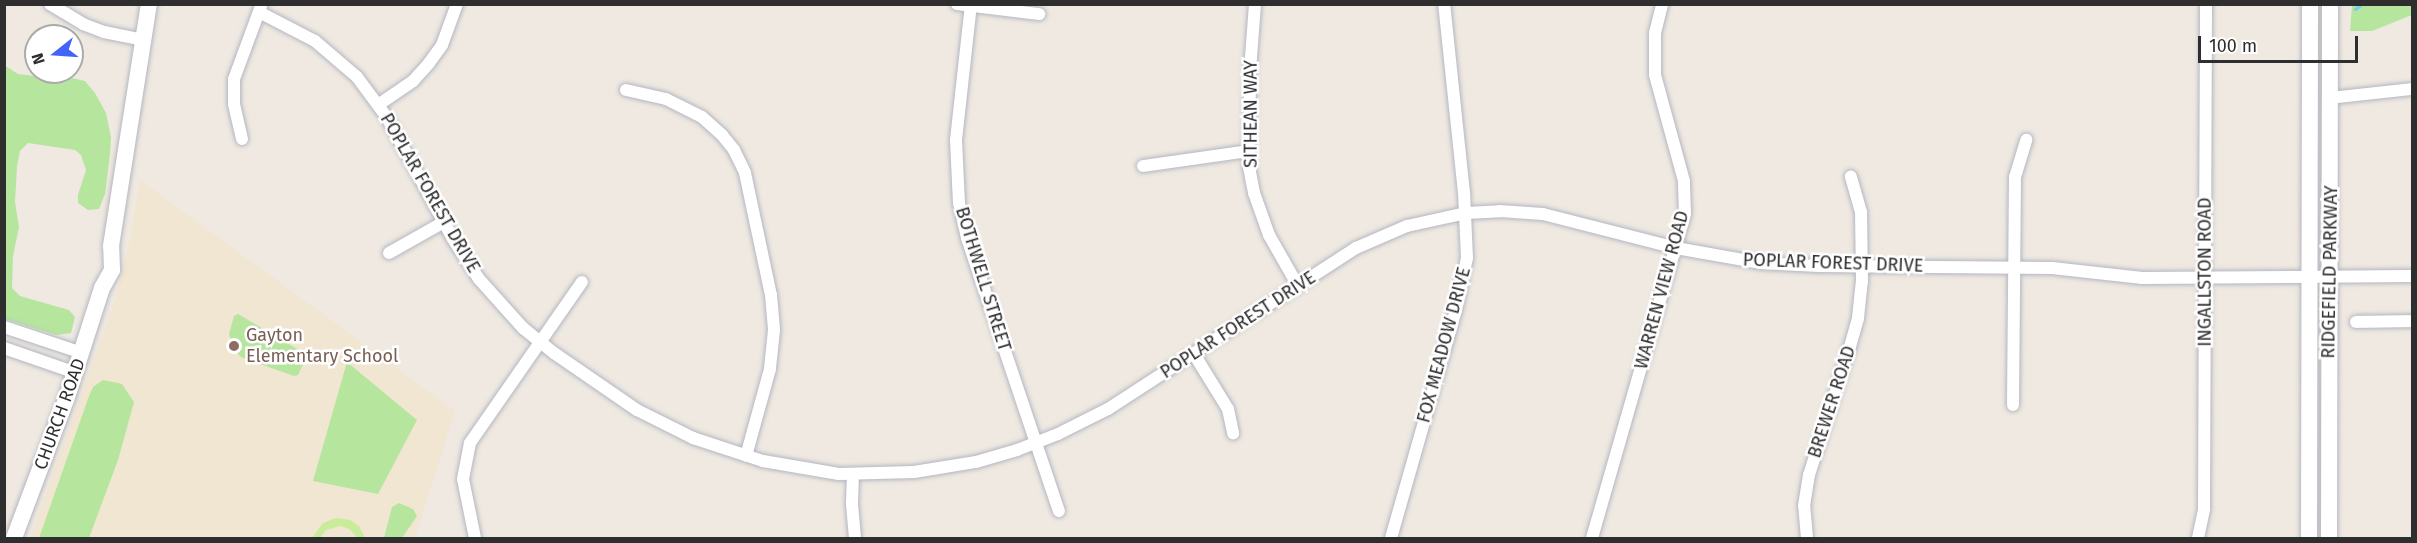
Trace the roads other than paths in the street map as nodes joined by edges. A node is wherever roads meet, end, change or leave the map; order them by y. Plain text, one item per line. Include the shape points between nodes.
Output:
1 (50, 4) edge
2 (149, 4) edge
3 (457, 4) edge
4 (957, 4) edge
5 (1255, 4) edge
6 (1444, 4) edge
7 (1662, 4) edge
8 (2206, 4) edge
9 (2310, 4) edge
10 (2330, 4) edge
11 (971, 5) edge
12 (260, 8) edge
13 (1039, 14) dead end
14 (144, 39) junction
15 (2412, 89) edge
16 (626, 90) dead end
17 (2330, 98) junction
18 (378, 105) junction
19 (242, 139) dead end
20 (2026, 140) dead end
21 (1249, 151) junction
22 (1143, 166) dead end
23 (1851, 176) dead end
24 (1466, 213) junction
25 (444, 222) junction
26 (1676, 248) junction
27 (389, 253) dead end
28 (1863, 266) junction
29 (2014, 268) junction
30 (2412, 276) edge
31 (2205, 278) junction
32 (2309, 278) junction
33 (2329, 278) junction
34 (582, 282) dead end
35 (1298, 286) junction
36 (2412, 321) edge
37 (2356, 322) dead end
38 (4, 327) edge
39 (540, 341) junction
40 (4, 348) edge
41 (82, 353) junction
42 (1194, 354) junction
43 (76, 373) junction
44 (2013, 405) dead end
45 (1233, 433) dead end
46 (1036, 443) junction
47 (746, 456) junction
48 (853, 474) junction
49 (1059, 511) dead end
50 (14, 538) edge
51 (475, 538) edge
52 (855, 538) edge
53 (1391, 538) edge
54 (1592, 538) edge
55 (1807, 538) edge
56 (2198, 538) edge
57 (2309, 538) edge
58 (2329, 538) edge

1 - 14 street via 83,24
2 - 14 main road, CHURCH ROAD
3 - 18 street via 442,45 429,63 413,81
4 - 11 street
5 - 21 street, SITHEAN WAY
6 - 24 street, FOX MEADOW DRIVE
7 - 26 street, WARREN VIEW ROAD via 1655,40 1655,75 1684,181 1685,198
8 - 31 street, INGALLSTON ROAD
9 - 32 main road, RIDGEFIELD PARKWAY
10 - 17 main road, RIDGEFIELD PARKWAY
11 - 13 street
11 - 46 street, BOTHWELL STREET via 956,140 959,203
12 - 18 street, POPLAR FOREST DRIVE via 324,48 357,77
12 - 19 street via 234,79 234,104
14 - 41 main road, CHURCH ROAD via 111,246 100,268 102,288
15 - 17 street
16 - 47 street via 678,104 702,117 728,143 745,173 771,295 774,330 770,369
17 - 33 main road, RIDGEFIELD PARKWAY
18 - 25 street, POPLAR FOREST DRIVE
20 - 29 street via 2015,177
21 - 22 street
21 - 35 street, SITHEAN WAY via 1252,184 1261,216
23 - 28 street, BREWER ROAD via 1861,212
24 - 26 street, POPLAR FOREST DRIVE via 1543,214
24 - 35 street, POPLAR FOREST DRIVE via 1428,220 1378,237
24 - 53 street, FOX MEADOW DRIVE via 1467,258 1460,294
25 - 27 street
25 - 39 street, POPLAR FOREST DRIVE via 491,294
26 - 28 street, POPLAR FOREST DRIVE via 1760,263
26 - 54 street, WARREN VIEW ROAD
28 - 29 street, POPLAR FOREST DRIVE
28 - 55 street, BREWER ROAD via 1858,318 1806,488
29 - 31 street, POPLAR FOREST DRIVE via 2081,270 2142,278
29 - 44 street
30 - 33 street, POPLAR FOREST DRIVE
31 - 32 street, POPLAR FOREST DRIVE
31 - 56 street, INGALLSTON ROAD via 2204,509
32 - 33 street, POPLAR FOREST DRIVE
32 - 57 main road, RIDGEFIELD PARKWAY
33 - 58 main road, RIDGEFIELD PARKWAY
34 - 39 street
35 - 42 street, POPLAR FOREST DRIVE
36 - 37 street
38 - 41 street
39 - 47 street, POPLAR FOREST DRIVE via 637,410 693,438
39 - 51 street via 466,451 463,479
40 - 43 street
41 - 43 main road, CHURCH ROAD
42 - 45 street via 1228,409
42 - 46 street, POPLAR FOREST DRIVE via 1108,409
43 - 50 main road, CHURCH ROAD
46 - 48 street, POPLAR FOREST DRIVE via 999,456 932,470
46 - 49 street, BOTHWELL STREET
47 - 48 street, POPLAR FOREST DRIVE via 785,466
48 - 52 street

